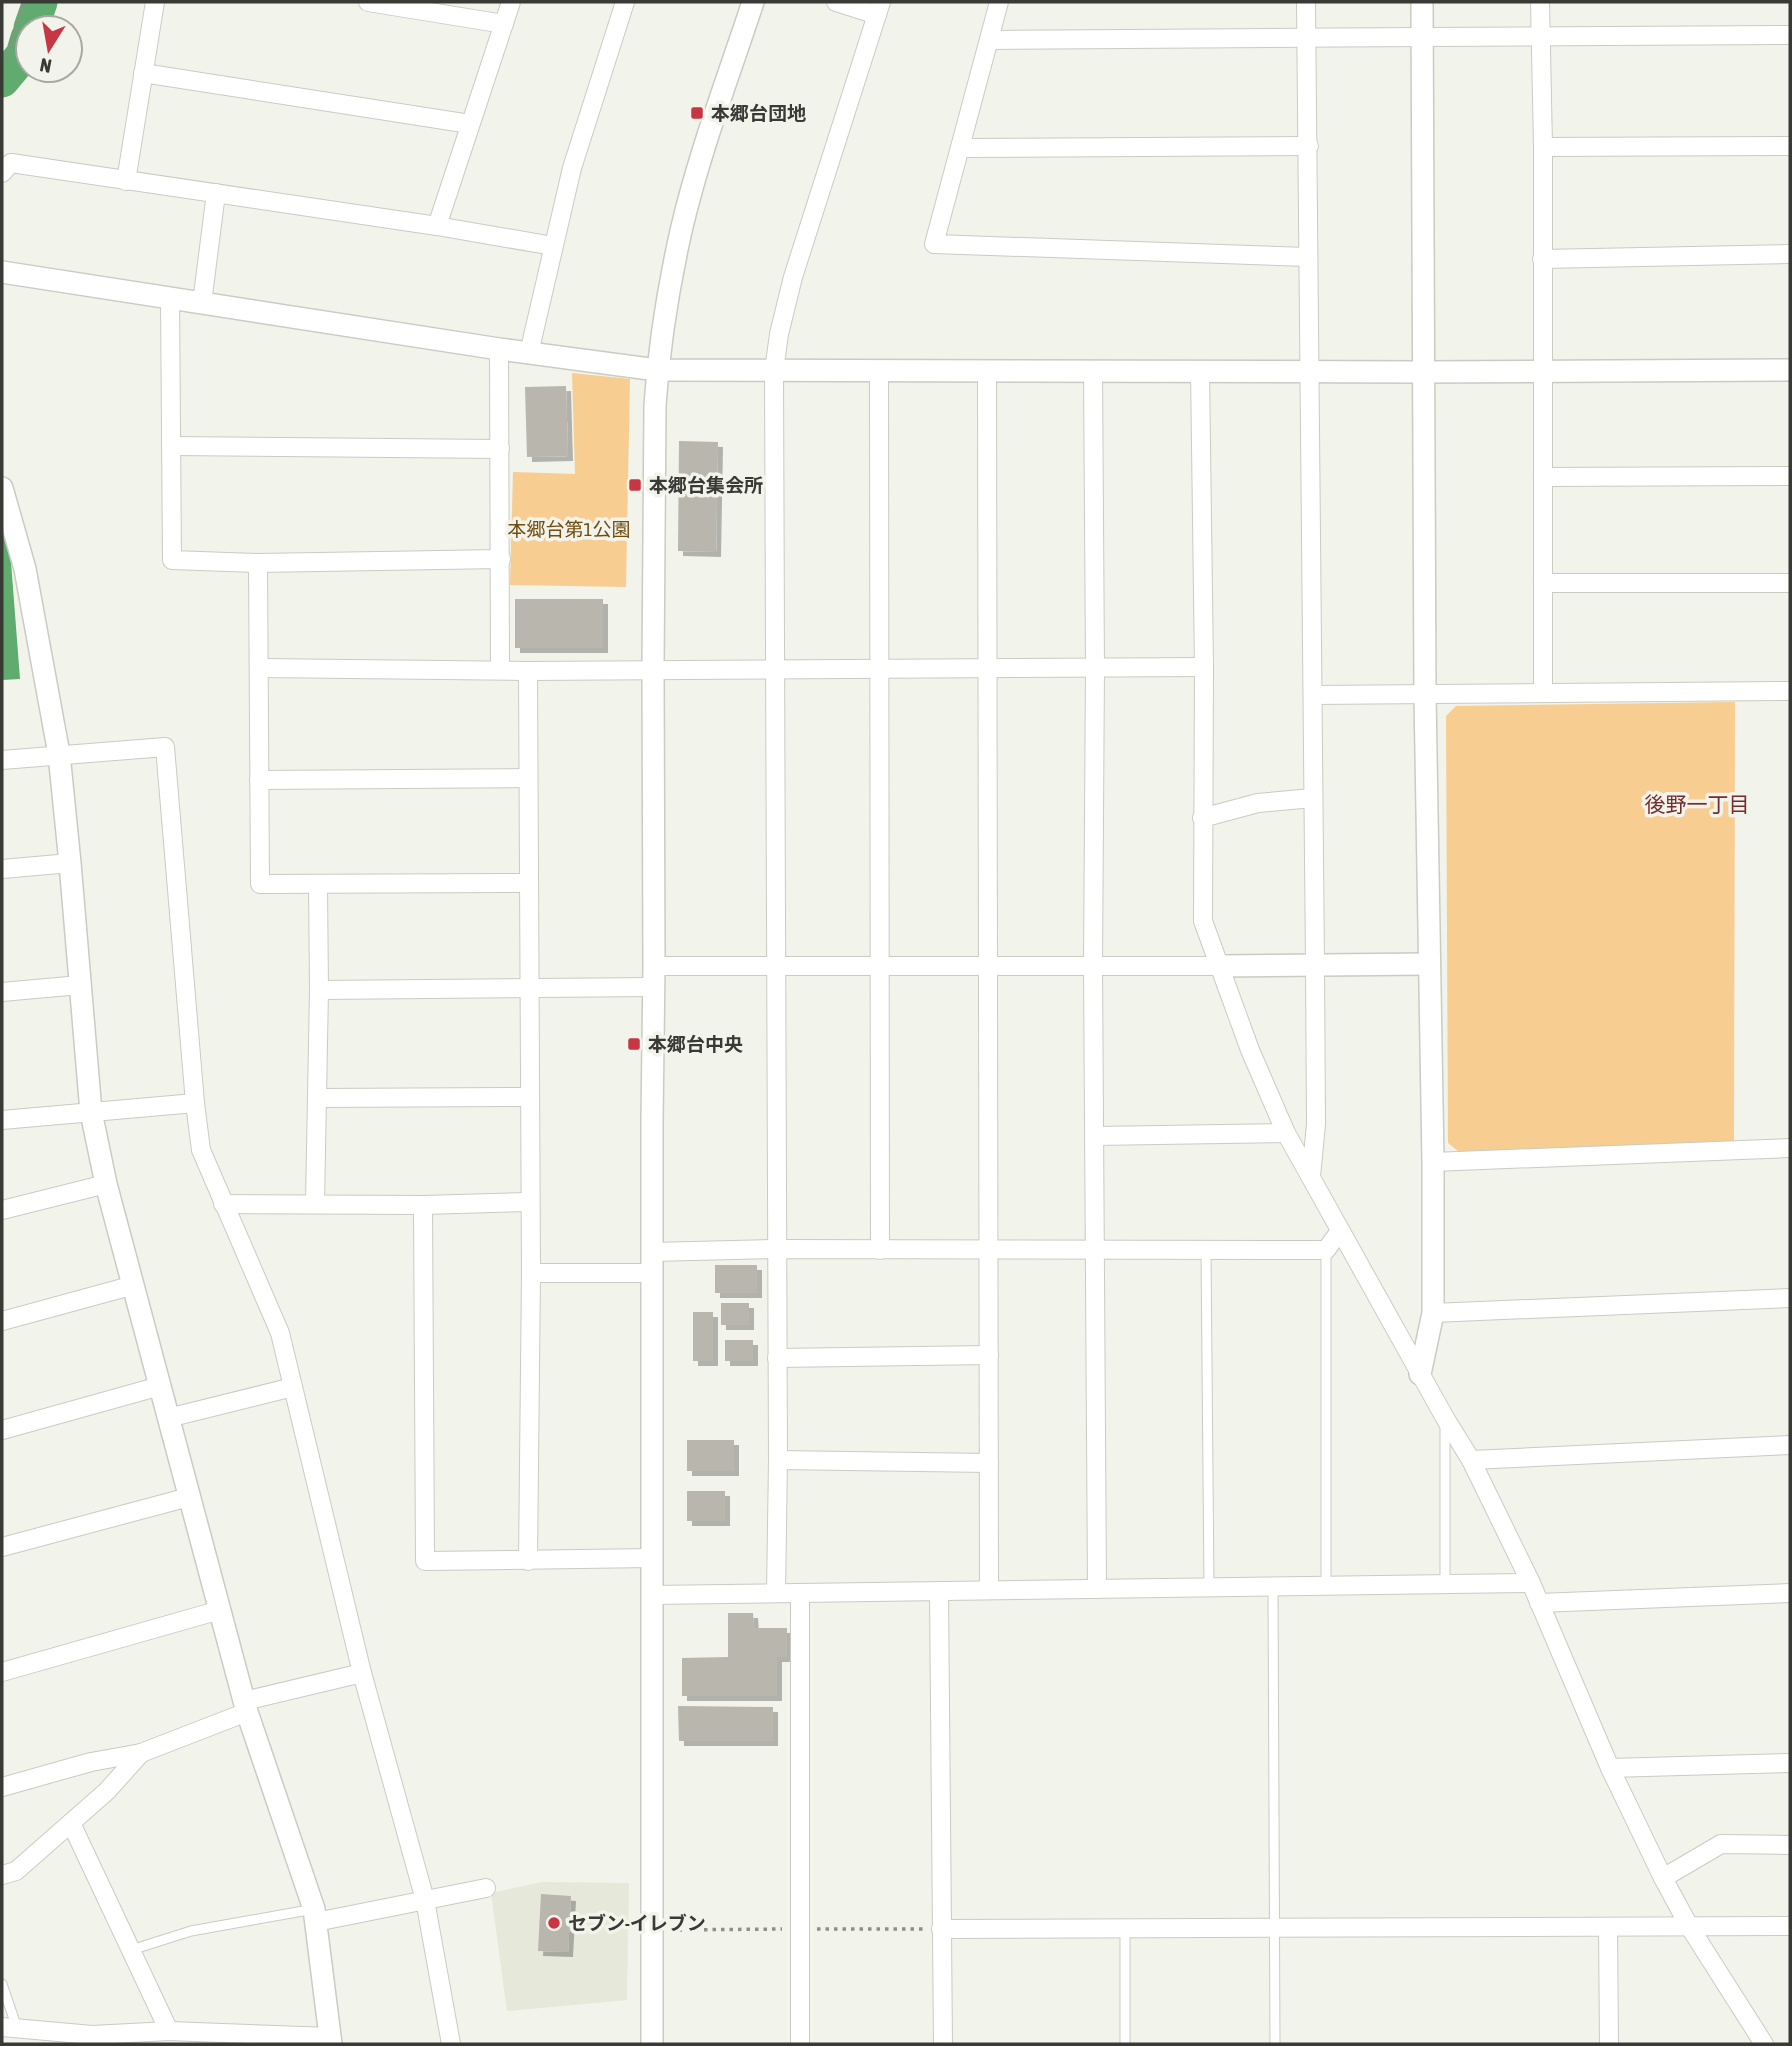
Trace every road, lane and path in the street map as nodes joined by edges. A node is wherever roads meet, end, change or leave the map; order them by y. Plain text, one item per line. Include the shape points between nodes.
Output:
1 (24, 2) edge
2 (155, 2) edge
3 (369, 2) edge
4 (511, 2) edge
5 (625, 2) edge
6 (753, 2) edge
7 (836, 2) edge
8 (999, 2) edge
9 (1306, 2) edge
10 (1422, 2) edge
11 (1540, 2) edge
12 (879, 8) edge
13 (504, 24) junction
14 (1540, 35) junction
15 (1790, 35) edge
16 (1422, 37) junction
17 (1307, 39) junction
18 (989, 40) junction
19 (2, 62) edge
20 (143, 73) junction
21 (470, 124) junction
22 (1308, 146) junction
23 (1790, 146) edge
24 (1543, 147) junction
25 (960, 148) junction
26 (2, 173) edge
27 (126, 181) junction
28 (216, 193) junction
29 (437, 226) junction
30 (553, 246) junction
31 (1790, 254) edge
32 (1308, 257) junction
33 (1542, 259) junction
34 (2, 272) edge
35 (170, 297) junction
36 (202, 303) junction
37 (499, 349) junction
38 (530, 353) junction
39 (657, 370) junction
40 (879, 370) junction
41 (988, 370) junction
42 (1093, 370) junction
43 (1310, 370) junction
44 (1790, 370) edge
45 (774, 371) junction
46 (1200, 371) junction
47 (1543, 371) junction
48 (1423, 372) junction
49 (171, 446) junction
50 (500, 449) junction
51 (1790, 476) edge
52 (1543, 477) junction
53 (2, 488) edge
54 (501, 559) junction
55 (258, 564) junction
56 (1543, 583) junction
57 (1790, 583) edge
58 (988, 667) junction
59 (1095, 667) junction
60 (1203, 667) junction
61 (259, 668) junction
62 (774, 668) junction
63 (879, 668) junction
64 (653, 669) junction
65 (500, 670) junction
66 (528, 671) junction
67 (1790, 691) edge
68 (1543, 693) junction
69 (1312, 695) junction
70 (1426, 695) junction
71 (59, 754) junction
72 (2, 760) edge
73 (528, 778) junction
74 (259, 780) junction
75 (1313, 798) junction
76 (1202, 818) junction
77 (70, 863) junction
78 (2, 869) edge
79 (528, 883) junction
80 (318, 884) junction
81 (1315, 964) junction
82 (1429, 964) junction
83 (988, 965) junction
84 (654, 966) junction
85 (775, 966) junction
86 (879, 966) junction
87 (1093, 966) junction
88 (1220, 966) junction
89 (80, 985) junction
90 (653, 988) junction
91 (530, 989) junction
92 (319, 990) junction
93 (2, 992) edge
94 (529, 1097) junction
95 (317, 1098) junction
96 (195, 1103) junction
97 (91, 1112) junction
98 (2, 1120) edge
99 (1286, 1133) junction
100 (1095, 1136) junction
101 (1790, 1148) edge
102 (1433, 1163) junction
103 (1311, 1177) junction
104 (106, 1184) junction
105 (529, 1202) junction
106 (315, 1203) junction
107 (223, 1204) junction
108 (422, 1205) junction
109 (2, 1210) edge
110 (1340, 1231) junction
111 (776, 1249) junction
112 (1096, 1249) junction
113 (1206, 1249) junction
114 (880, 1250) junction
115 (988, 1250) junction
116 (1326, 1250) junction
117 (652, 1262) junction
118 (531, 1273) junction
119 (134, 1285) junction
120 (1790, 1298) edge
121 (1433, 1313) junction
122 (2, 1321) edge
123 (989, 1355) junction
124 (777, 1358) junction
125 (1420, 1374) junction
126 (160, 1386) junction
127 (293, 1387) junction
128 (168, 1418) junction
129 (1445, 1418) junction
130 (2, 1430) edge
131 (1790, 1445) edge
132 (778, 1460) junction
133 (1471, 1460) junction
134 (989, 1463) junction
135 (189, 1497) junction
136 (2, 1547) edge
137 (652, 1558) junction
138 (528, 1561) junction
139 (1531, 1583) junction
140 (1445, 1584) junction
141 (1273, 1586) junction
142 (1326, 1586) junction
143 (1209, 1587) junction
144 (1097, 1589) junction
145 (989, 1590) junction
146 (939, 1591) junction
147 (776, 1593) junction
148 (800, 1593) junction
149 (1790, 1593) edge
150 (652, 1595) junction
151 (1539, 1603) junction
152 (220, 1610) junction
153 (2, 1672) edge
154 (362, 1673) junction
155 (246, 1706) junction
156 (141, 1753) junction
157 (1790, 1763) edge
158 (1610, 1768) junction
159 (2, 1787) edge
160 (71, 1823) junction
161 (1790, 1845) edge
162 (2, 1875) edge
163 (1663, 1878) junction
164 (486, 1888) dead end
165 (425, 1900) junction
166 (315, 1916) junction
167 (1689, 1926) junction
168 (1790, 1926) edge
169 (1608, 1927) junction
170 (1125, 1928) junction
171 (1276, 1928) junction
172 (941, 1929) junction
173 (131, 1950) junction
174 (2, 1984) edge
175 (9, 2027) edge
176 (169, 2031) junction
177 (330, 2041) edge
178 (451, 2044) edge
179 (652, 2044) edge
180 (800, 2044) edge
181 (943, 2044) edge
182 (1125, 2044) edge
183 (1275, 2044) edge
184 (1609, 2044) edge
185 (1764, 2044) edge

1 - 19 path via 10,52
2 - 20 street
3 - 13 street
4 - 13 street
5 - 30 street via 572,168
6 - 39 street via 681,229
7 - 12 street
8 - 18 street
9 - 17 street
10 - 16 street
11 - 14 street
12 - 45 street via 793,277
13 - 21 street
14 - 15 street
14 - 16 street
14 - 24 street
16 - 17 street
16 - 48 street
17 - 18 street
17 - 22 street
18 - 25 street
20 - 21 street
20 - 27 street
21 - 29 street
22 - 25 street
22 - 32 street
23 - 24 street
24 - 33 street
25 - 32 street via 934,244
26 - 27 street via 11,163
27 - 28 street
28 - 29 street
28 - 36 street
29 - 30 street
30 - 38 street
31 - 33 street
32 - 43 street
33 - 47 street
34 - 35 street
35 - 36 street
35 - 49 street
36 - 37 street
37 - 38 street
37 - 50 street
38 - 39 street
39 - 45 street
39 - 64 street
40 - 41 street
40 - 45 street
40 - 63 street
41 - 42 street
41 - 58 street
42 - 46 street
42 - 59 street
43 - 46 street
43 - 48 street
43 - 69 street
44 - 47 street
45 - 62 street
46 - 60 street
47 - 48 street
47 - 52 street
48 - 70 street
49 - 50 street
49 - 55 street via 172,561
50 - 54 street
51 - 52 street
52 - 56 street
53 - 71 street via 25,569
54 - 55 street
54 - 65 street
55 - 61 street
56 - 57 street
56 - 68 street
58 - 59 street
58 - 63 street
58 - 83 street
59 - 60 street
59 - 87 street
60 - 76 street
61 - 65 street
61 - 74 street
62 - 63 street
62 - 64 street
62 - 85 street
63 - 86 street
64 - 66 street
64 - 84 street
65 - 66 street
66 - 73 street
67 - 68 street
68 - 70 street
69 - 70 street
69 - 75 street
70 - 82 street
71 - 72 street
71 - 77 street
71 - 96 street via 165,747
73 - 74 street
73 - 79 street
74 - 80 street via 260,884
75 - 76 street via 1258,803
75 - 81 street
76 - 88 street via 1203,921
77 - 78 street
77 - 89 street
79 - 80 street
79 - 91 street
80 - 92 street
81 - 82 street
81 - 88 street
81 - 103 street via 1316,1124
82 - 102 street
83 - 86 street
83 - 87 street
83 - 115 street
84 - 85 street
84 - 90 street
85 - 86 street
85 - 111 street
86 - 114 street
87 - 88 street
87 - 100 street
88 - 99 street
89 - 93 street
89 - 97 street
90 - 91 street
90 - 117 street
91 - 92 street
91 - 94 street
92 - 95 street
94 - 95 street
94 - 105 street
95 - 106 street
96 - 97 street
96 - 107 street via 201,1150
97 - 98 street
97 - 104 street
99 - 100 street
99 - 103 street
100 - 112 street
101 - 102 street
102 - 121 street
103 - 110 street
104 - 109 street
104 - 119 street
105 - 108 street
105 - 118 street
106 - 107 street
106 - 108 street
107 - 127 street via 280,1333
108 - 138 street via 425,1561
110 - 116 street
110 - 125 street
111 - 114 street
111 - 117 street
111 - 124 street
112 - 113 street
112 - 115 street
112 - 144 street
113 - 116 street
113 - 143 lane
114 - 115 street
115 - 123 street
116 - 142 lane
117 - 118 street
117 - 137 street
118 - 138 street
119 - 122 street
119 - 126 street
120 - 121 street
121 - 125 street
123 - 124 street
123 - 134 street
124 - 132 street
125 - 129 street
126 - 128 street
126 - 130 street
127 - 128 street
127 - 154 street
128 - 135 street
129 - 133 street
129 - 140 lane
131 - 133 street
132 - 134 street
132 - 147 street
133 - 139 street
134 - 145 street
135 - 136 street
135 - 152 street
137 - 138 street
137 - 150 street
139 - 140 street
139 - 151 street
140 - 142 street
141 - 142 street
141 - 143 street
141 - 171 lane
143 - 144 street
144 - 145 street
145 - 146 street
146 - 148 street
146 - 172 street
147 - 148 street
147 - 150 street
148 - 180 street
149 - 151 street
150 - 179 street
151 - 158 street
152 - 153 street
152 - 155 street
154 - 155 street
154 - 165 street
155 - 156 street
155 - 166 street
156 - 159 street
156 - 160 street
157 - 158 street
158 - 163 street
160 - 162 street via 16,1871
160 - 173 street
161 - 163 street via 1721,1844
163 - 167 street
164 - 165 street
165 - 166 street
165 - 178 street
166 - 173 lane via 191,1931
166 - 177 street
167 - 168 street
167 - 169 street
167 - 185 street
169 - 171 street
169 - 184 street
170 - 171 street
170 - 172 street
170 - 182 lane
171 - 183 lane
172 - 181 street
173 - 176 street
174 - 175 lane
175 - 176 street via 92,2035
176 - 177 street

